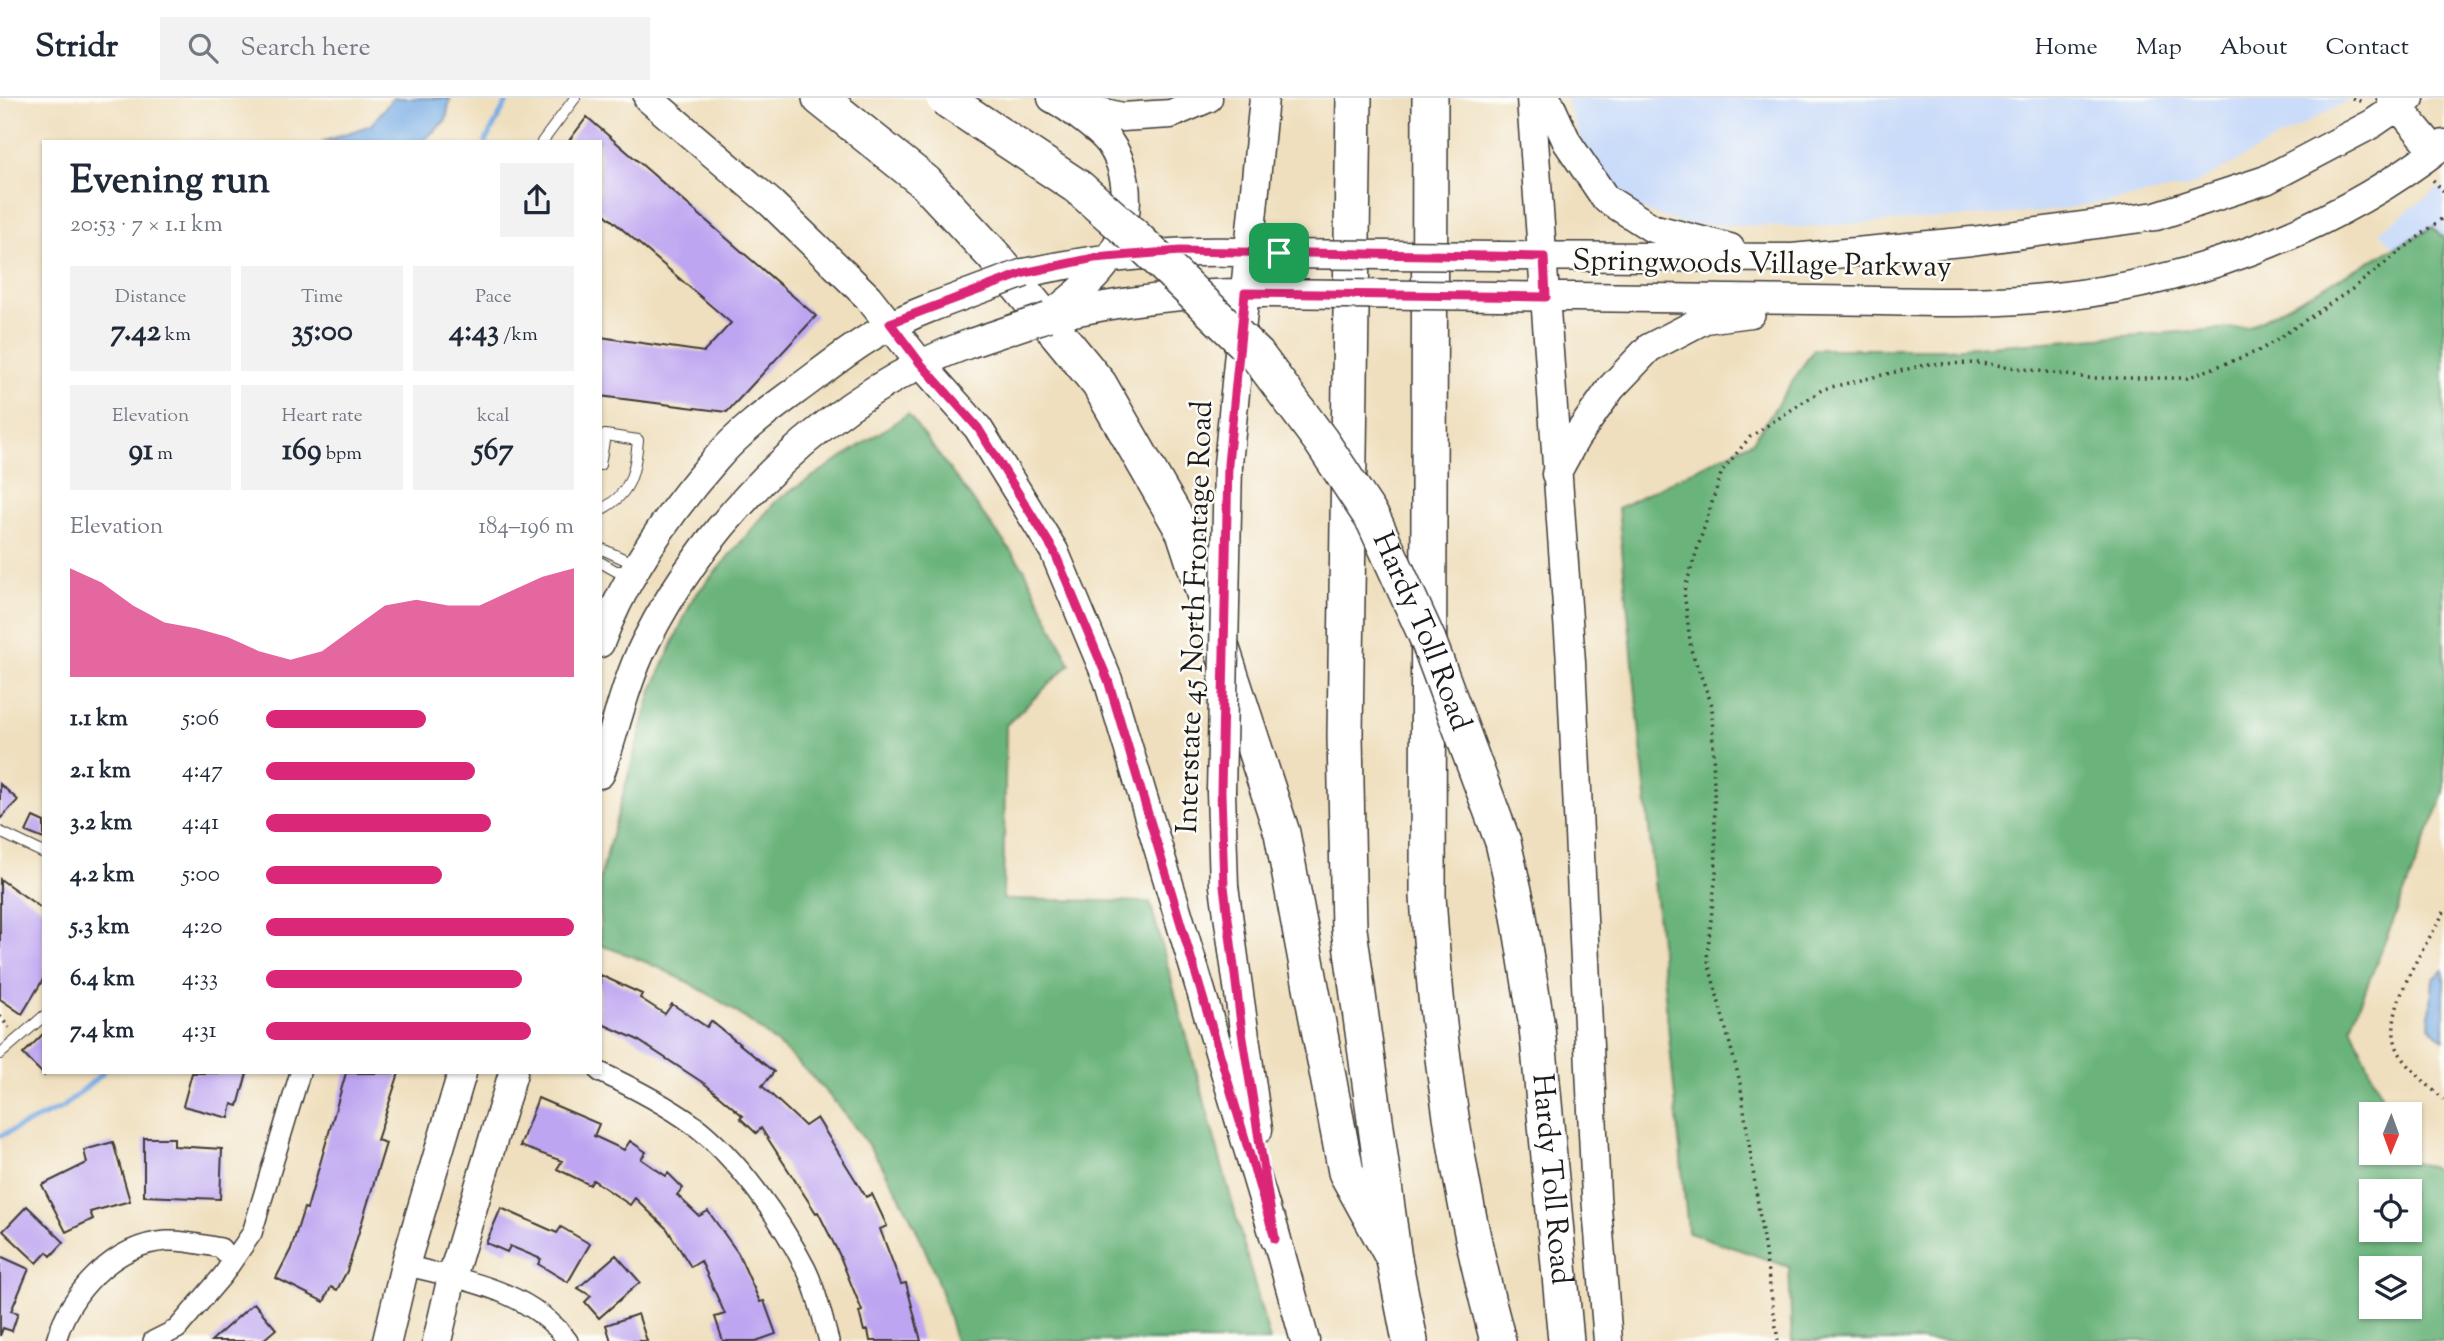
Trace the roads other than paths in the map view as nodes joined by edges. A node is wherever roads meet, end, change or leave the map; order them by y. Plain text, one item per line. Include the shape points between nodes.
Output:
1 (575, 98) edge
2 (648, 98) edge
3 (820, 98) edge
4 (944, 98) edge
5 (1208, 98) edge
6 (1264, 98) edge
7 (1354, 98) edge
8 (1430, 98) edge
9 (1531, 98) edge
10 (1547, 98) edge
11 (1056, 100) edge
12 (2399, 101) edge
13 (544, 140) edge
14 (2440, 148) edge
15 (1125, 198) junction
16 (1180, 251) junction
17 (1261, 253) junction
18 (1544, 257) junction
19 (1770, 258) junction
20 (1099, 265) junction
21 (1257, 293) junction
22 (1546, 297) junction
23 (1858, 303) junction
24 (1048, 317) junction
25 (890, 323) junction
26 (920, 363) junction
27 (602, 453) edge
28 (1556, 474) junction
29 (602, 509) edge
30 (602, 549) edge
31 (602, 563) edge
32 (633, 570) junction
33 (671, 596) junction
34 (602, 639) edge
35 (602, 768) edge
36 (0, 832) edge
37 (42, 852) edge
38 (42, 1018) edge
39 (0, 1054) edge
40 (602, 1073) edge
41 (300, 1074) edge
42 (462, 1074) edge
43 (513, 1074) edge
44 (1275, 1239) junction
45 (1394, 1259) junction
46 (232, 1262) junction
47 (405, 1265) junction
48 (452, 1278) junction
49 (158, 1340) edge
50 (57, 1341) edge
51 (387, 1341) edge
52 (438, 1341) edge
53 (568, 1341) edge
54 (829, 1341) edge
55 (1305, 1341) edge
56 (1410, 1341) edge
57 (1497, 1341) edge
58 (1566, 1341) edge
59 (1608, 1341) edge

1 - 13 lane
2 - 25 main road via 771,203
3 - 45 highway via 925,182 993,255 1099,384 1184,532 1282,833 1346,1172
4 - 58 highway, Hardy Toll Road, bridge via 1078,187 1256,355 1374,522 1429,640 1503,842 1537,1027
5 - 11 main road via 1171,114 1122,117
6 - 17 main road, Interstate 45 North Frontage Road
7 - 45 highway via 1345,736 1349,929
8 - 57 highway via 1428,896 1432,964 1456,1149
9 - 18 main road
10 - 19 main road via 1567,142 1605,198 1652,229
11 - 15 main road via 1111,144 1125,183
12 - 14 main road
12 - 19 main road, Springwoods Village Parkway via 2372,124 2266,180 2156,216 1972,241
14 - 23 main road, Springwoods Village Parkway via 2414,168 2325,218 2213,263 2155,279 2032,299
15 - 16 main road via 1138,222
15 - 20 main road via 1126,219
16 - 17 main road, Springwoods Village Parkway
16 - 20 main road, Springwoods Village Parkway
17 - 18 main road, Springwoods Village Parkway, bridge
17 - 21 main road, Interstate 45 North Frontage Road
18 - 19 main road, Springwoods Village Parkway
18 - 22 main road
20 - 24 main road
20 - 25 main road, Springwoods Village Parkway, bridge via 1024,273
21 - 22 main road, Springwoods Village Parkway, bridge
21 - 24 main road, Springwoods Village Parkway via 1116,302
21 - 44 main road, Interstate 45 North Frontage Road, bridge via 1228,464 1221,792 1226,899 1242,1032
22 - 23 main road, Springwoods Village Parkway
22 - 28 main road
23 - 28 main road via 1828,314 1752,312 1705,319 1649,348 1611,388
24 - 26 main road, Springwoods Village Parkway, bridge
25 - 26 main road
25 - 32 main road, Springwoods Village Parkway via 766,412 717,457
26 - 33 main road, Springwoods Village Parkway via 808,439 766,476 728,517
26 - 44 main road via 978,428 1054,551 1108,680
27 - 29 lane via 605,435 638,440 631,482
28 - 59 main road via 1571,662 1596,1196
30 - 32 lane via 626,560
31 - 32 lane via 617,571
32 - 33 main road
32 - 34 main road, Springwoods Village Parkway
33 - 35 main road, Springwoods Village Parkway via 644,645
36 - 37 lane
38 - 39 lane
40 - 54 street via 695,1126 743,1175 806,1270
41 - 46 street via 252,1233
42 - 47 main road
43 - 48 main road
44 - 55 main road, Interstate 45 North Frontage Road
45 - 56 highway
46 - 49 street via 177,1329
46 - 50 street via 221,1248 195,1243 165,1241 136,1249 103,1266 75,1298
47 - 48 street
47 - 51 main road
48 - 52 main road
48 - 53 street via 516,1297 552,1321

